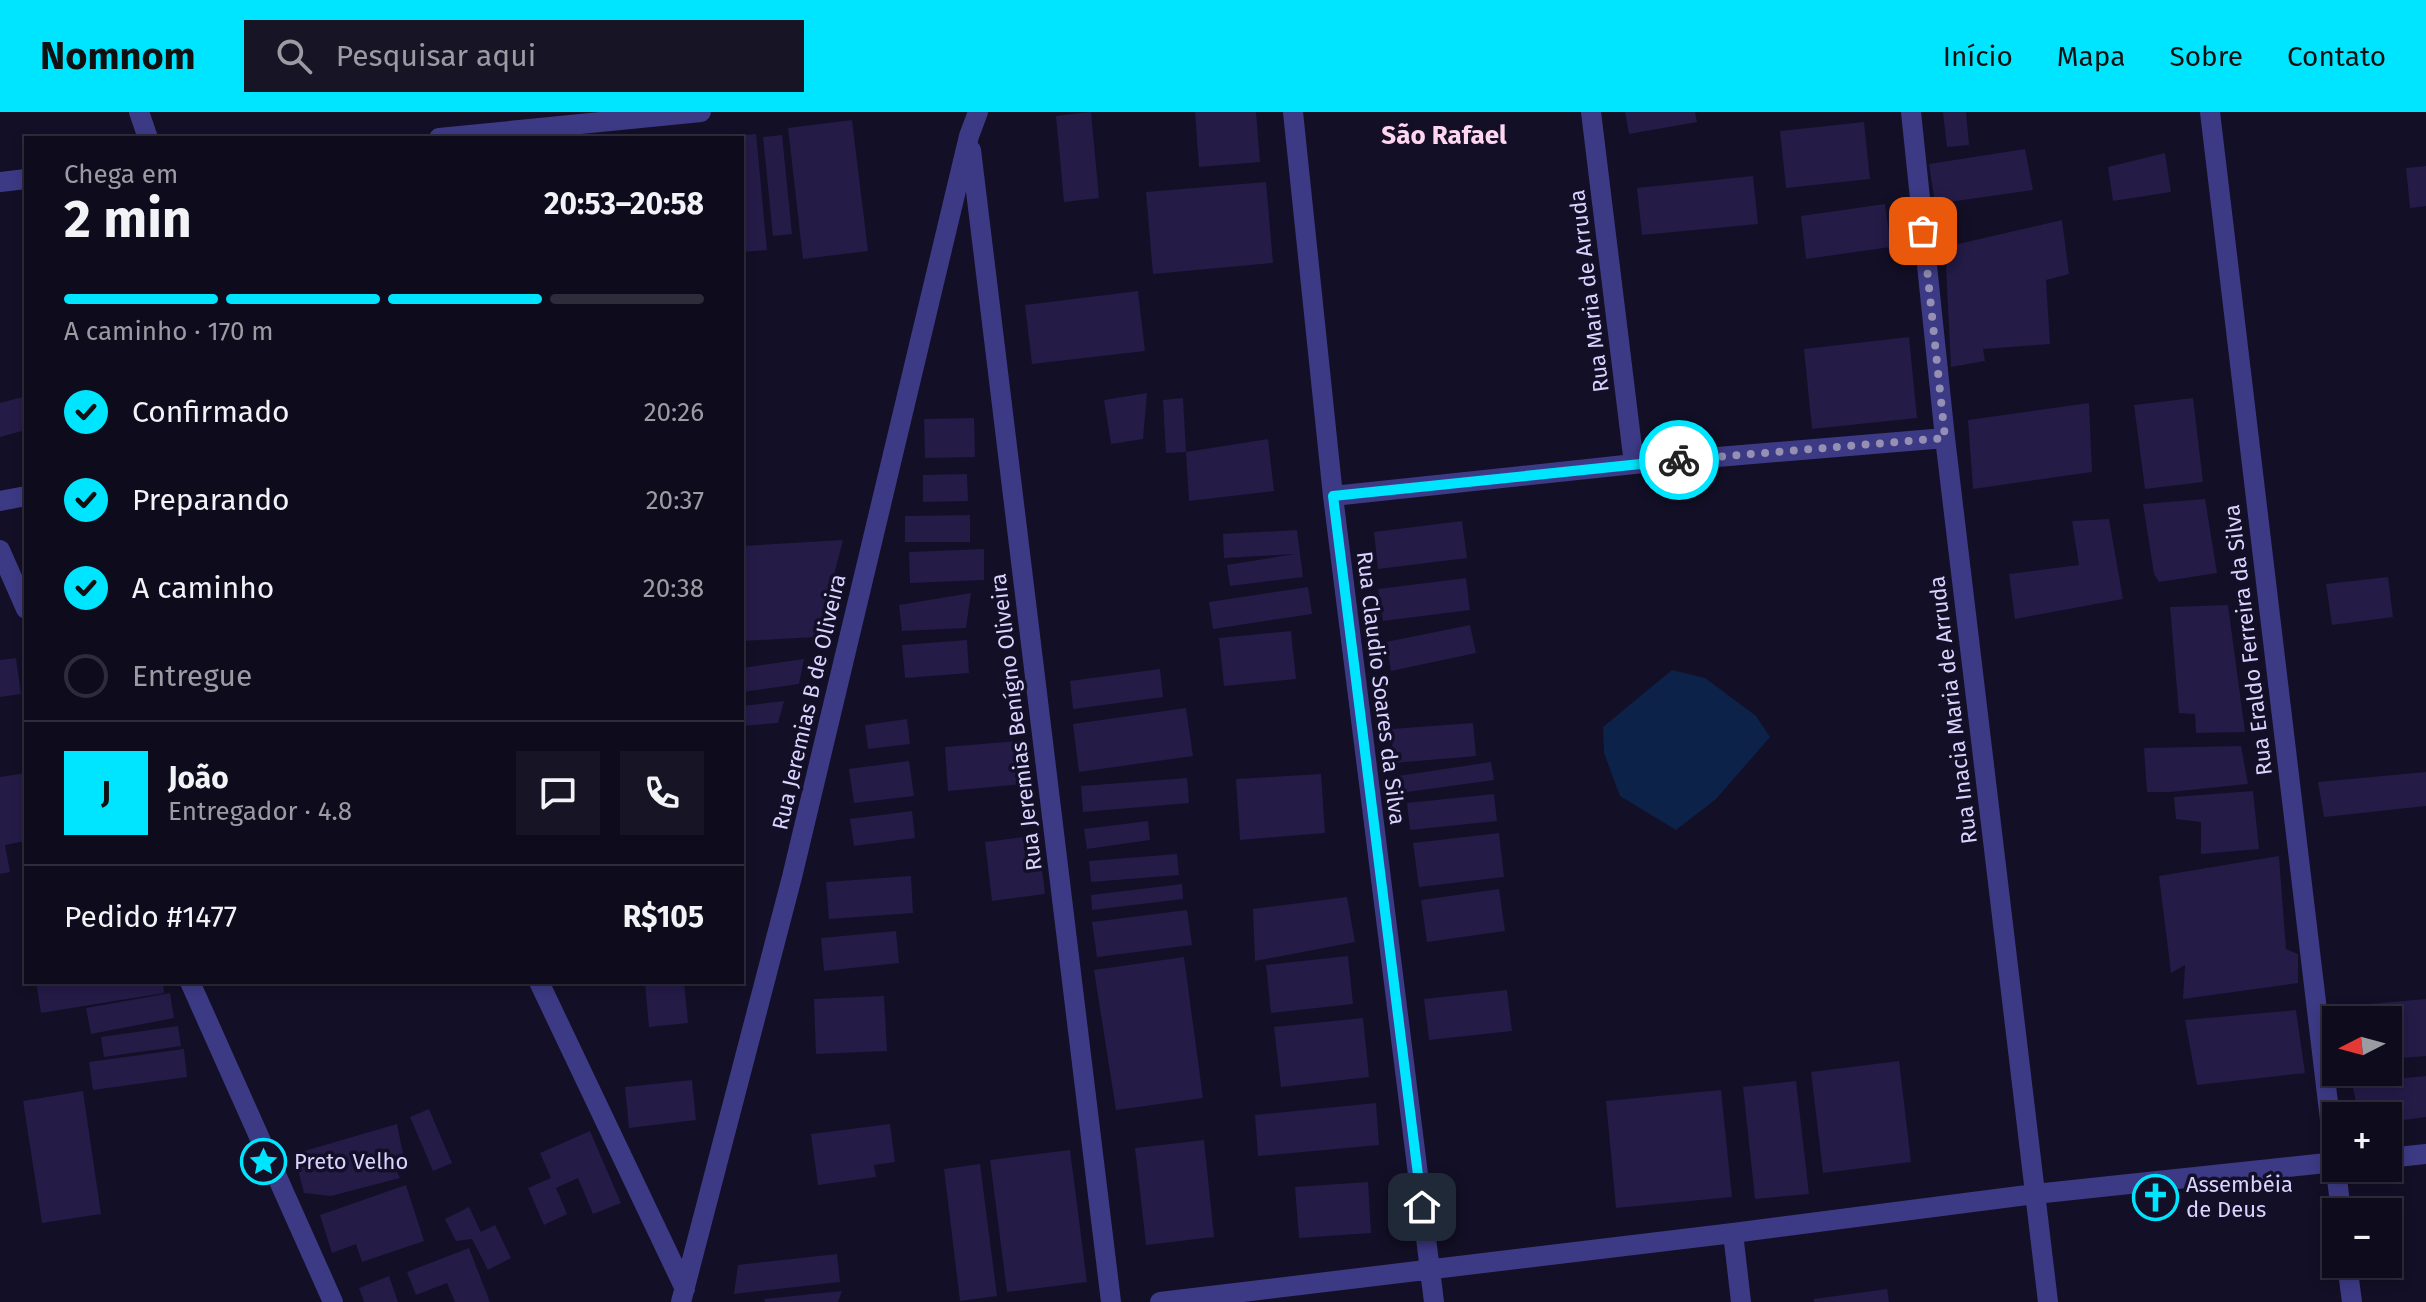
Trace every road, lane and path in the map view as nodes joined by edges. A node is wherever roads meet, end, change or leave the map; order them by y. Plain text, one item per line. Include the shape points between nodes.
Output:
1 (139, 112) edge
2 (701, 112) edge
3 (978, 112) edge
4 (1293, 112) edge
5 (1591, 112) edge
6 (1911, 112) edge
7 (2210, 112) edge
8 (147, 136) edge
9 (459, 136) edge
10 (969, 136) junction
11 (24, 179) edge
12 (0, 182) edge
13 (1945, 438) junction
14 (1634, 464) junction
15 (24, 496) edge
16 (1333, 496) junction
17 (0, 501) edge
18 (0, 550) edge
19 (24, 604) edge
20 (191, 984) edge
21 (540, 984) edge
22 (2328, 1102) edge
23 (2426, 1154) edge
24 (2402, 1157) edge
25 (2322, 1163) edge
26 (2035, 1194) junction
27 (1733, 1233) junction
28 (1430, 1269) junction
29 (2349, 1278) edge
30 (683, 1296) edge
31 (333, 1302) edge
32 (1111, 1302) edge
33 (1160, 1302) edge
34 (1434, 1302) edge
35 (1741, 1302) edge
36 (2048, 1302) edge
37 (2352, 1302) edge

1 - 8 street
2 - 9 street
3 - 10 street, Rua Jeremias B de Oliveira
4 - 16 street, Rua Claudio Soares da Silva
5 - 14 street, Rua Maria de Arruda
6 - 13 street, Rua Inacia Maria de Arruda
7 - 22 street, Rua Eraldo Ferreira da Silva
10 - 30 street, Rua Jeremias B de Oliveira via 796,862
10 - 32 street, Rua Jeremias Benígno Oliveira
11 - 12 street
13 - 14 street
13 - 26 street, Rua Inacia Maria de Arruda
14 - 16 street
15 - 17 street
16 - 28 street, Rua Claudio Soares da Silva
18 - 19 street
20 - 31 street
21 - 30 street
23 - 24 street
25 - 26 street
26 - 27 street
26 - 36 street, Rua Inacia Maria de Arruda
27 - 28 street
27 - 35 street
28 - 33 street
28 - 34 street, Rua Claudio Soares da Silva
29 - 37 street

